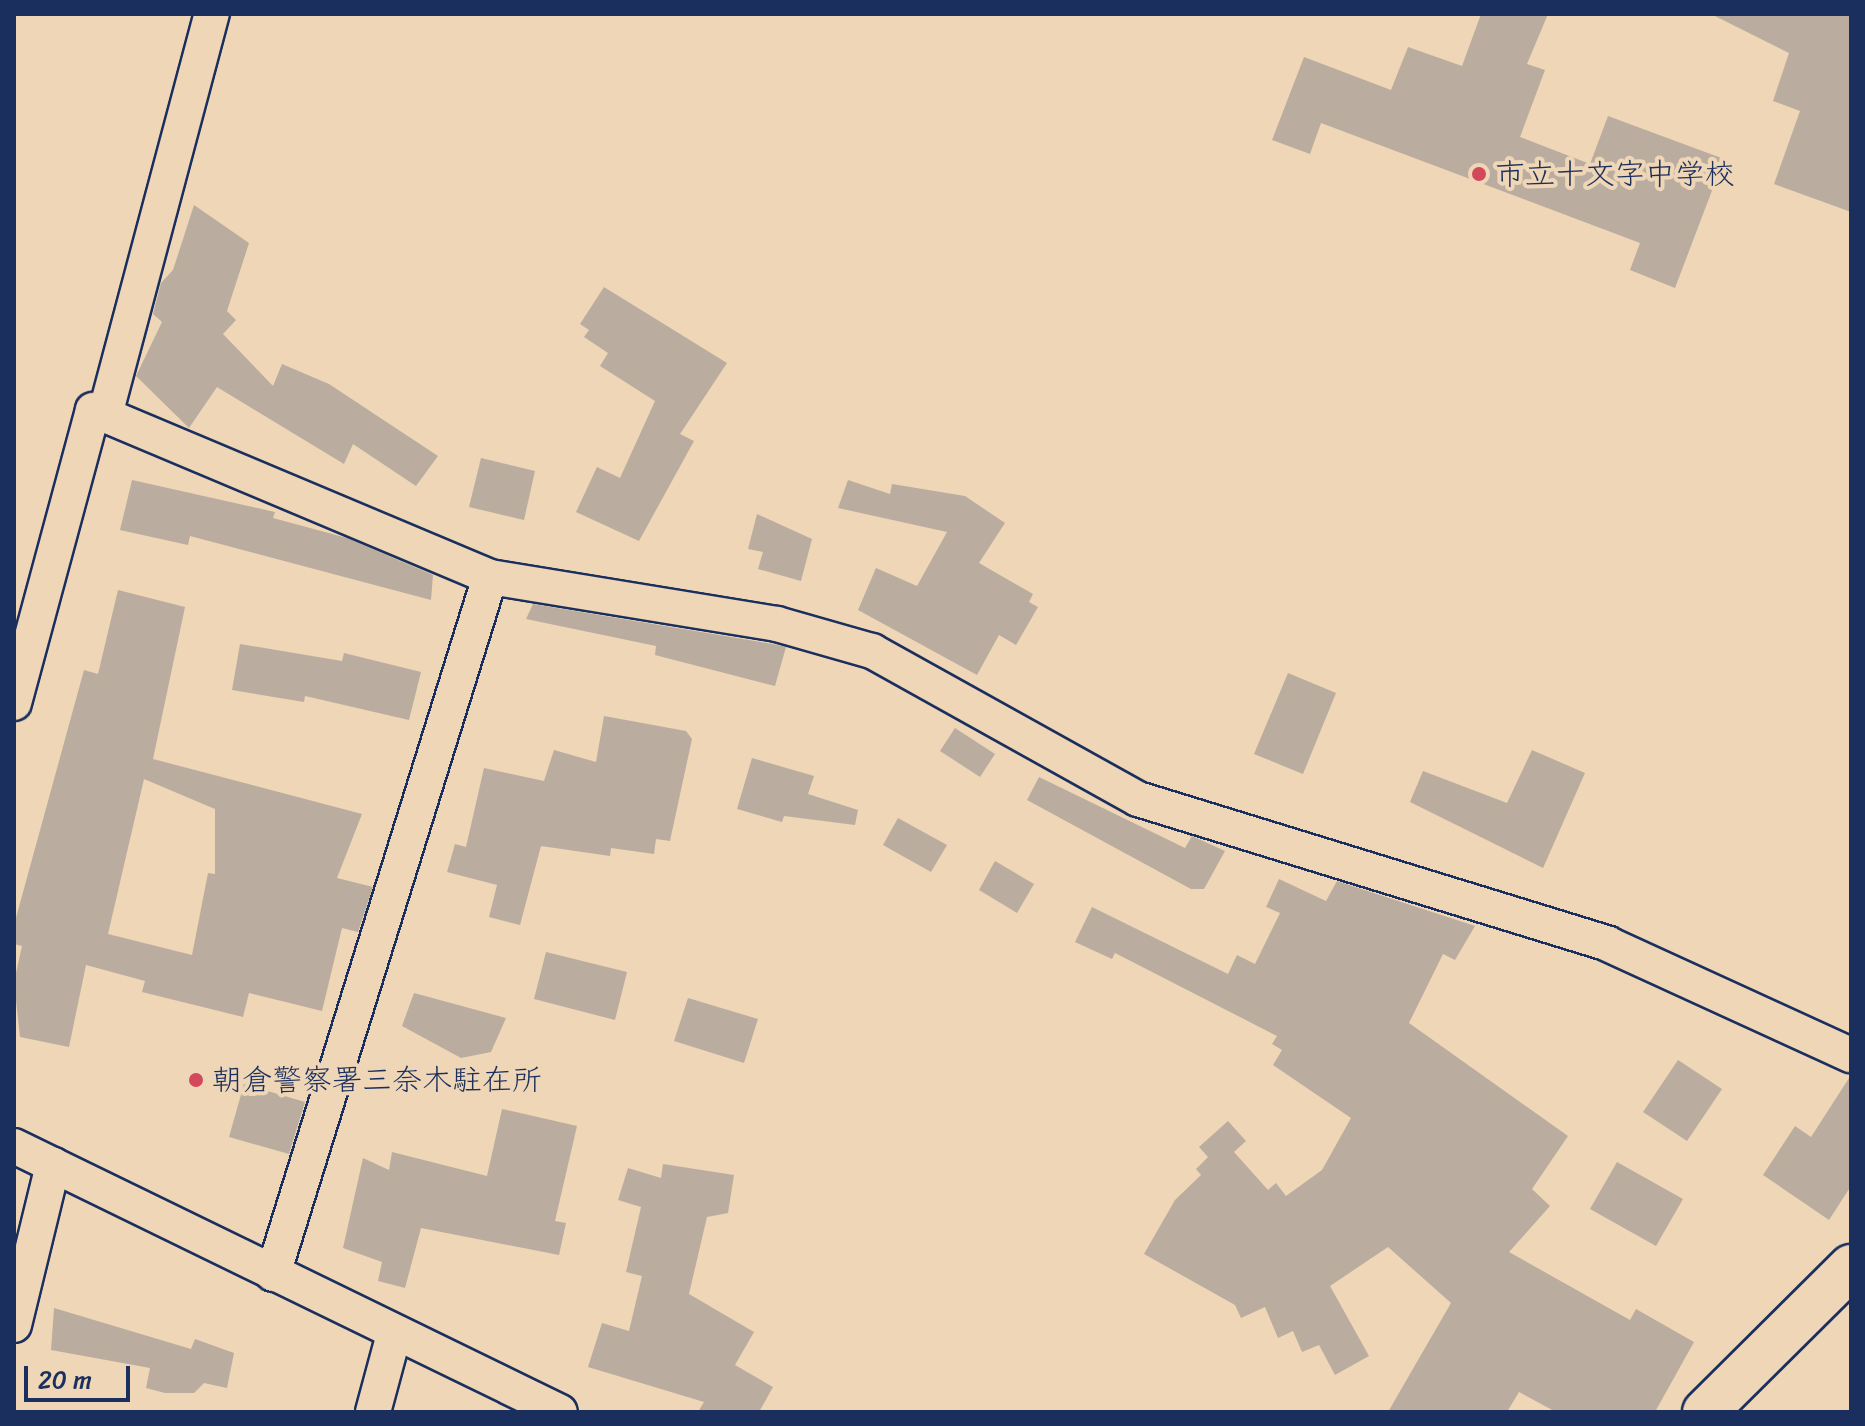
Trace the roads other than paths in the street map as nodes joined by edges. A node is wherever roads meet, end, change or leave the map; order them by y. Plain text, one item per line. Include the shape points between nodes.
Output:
1 (212, 14) edge
2 (105, 415) junction
3 (490, 577) junction
4 (14, 703) edge
5 (1851, 1055) edge
6 (14, 1146) edge
7 (53, 1165) junction
8 (1851, 1267) edge
9 (273, 1274) junction
10 (14, 1325) edge
11 (394, 1334) junction
12 (373, 1412) edge
13 (560, 1412) edge
14 (1705, 1412) edge

1 - 2 street
2 - 3 street
2 - 4 street via 93,410
3 - 5 street via 777,624 872,651 1138,799 1608,944
3 - 9 street
6 - 7 street
7 - 9 street
7 - 10 street
8 - 14 main road
9 - 11 street
11 - 12 street
11 - 13 street

